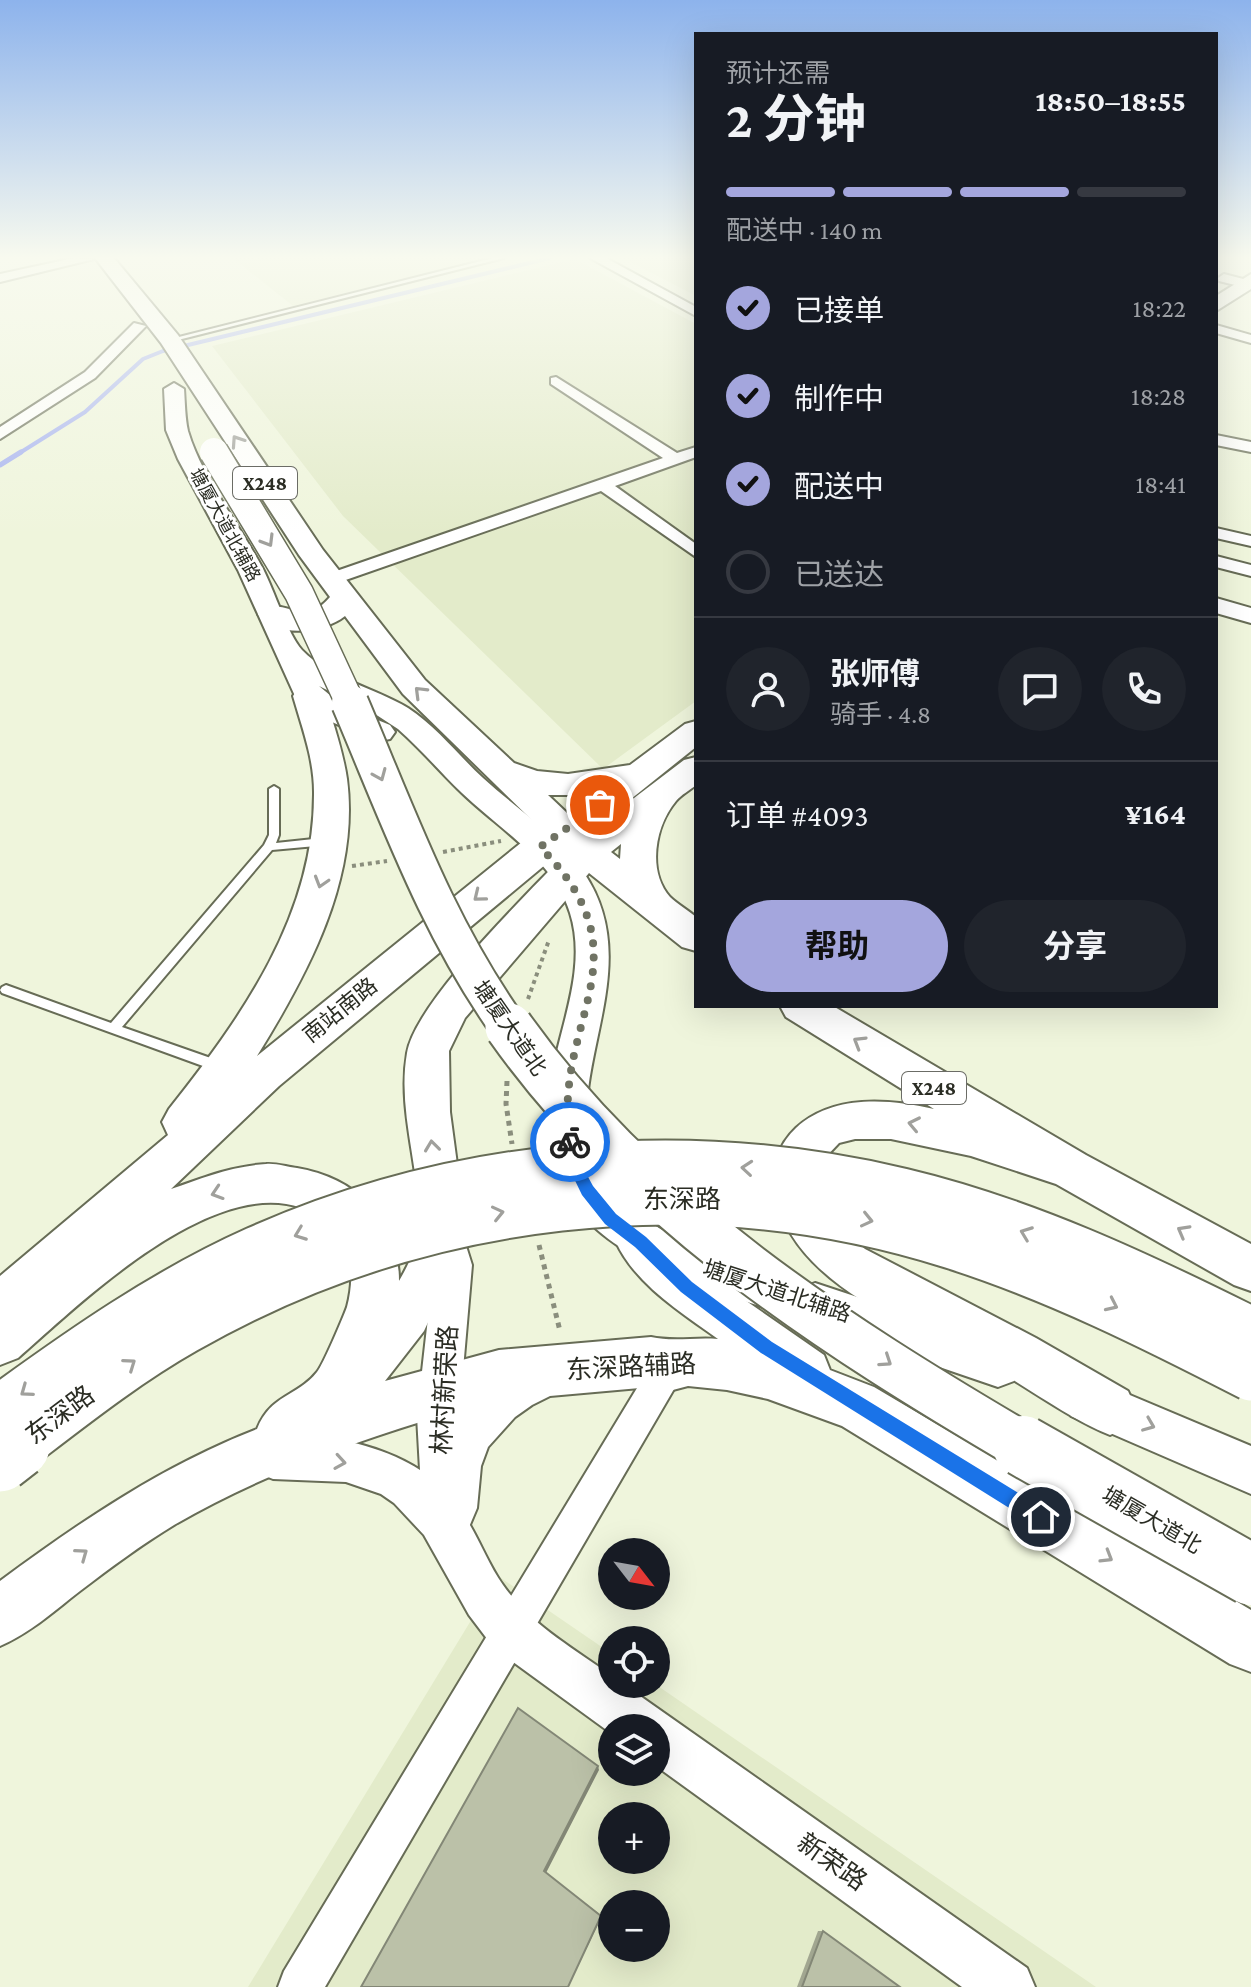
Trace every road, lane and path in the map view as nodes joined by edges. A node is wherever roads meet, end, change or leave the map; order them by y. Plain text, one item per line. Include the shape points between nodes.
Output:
1 (114, 351) edge
2 (168, 351) edge
3 (177, 378) junction
4 (556, 381) dead end
5 (0, 434) edge
6 (1218, 440) edge
7 (1251, 447) edge
8 (694, 453) edge
9 (675, 459) junction
10 (602, 484) junction
11 (1218, 533) edge
12 (1251, 541) edge
13 (694, 551) edge
14 (1218, 562) edge
15 (1251, 571) edge
16 (338, 588) junction
17 (1218, 606) edge
18 (273, 614) junction
19 (1251, 616) edge
20 (293, 656) junction
21 (309, 696) junction
22 (694, 733) edge
23 (496, 766) junction
24 (694, 769) edge
25 (458, 771) junction
26 (655, 782) junction
27 (274, 789) dead end
28 (330, 841) junction
29 (269, 847) junction
30 (565, 851) junction
31 (660, 911) junction
32 (694, 936) edge
33 (6, 990) dead end
34 (803, 1008) edge
35 (113, 1029) junction
36 (224, 1069) junction
37 (1070, 1169) junction
38 (442, 1224) junction
39 (640, 1242) junction
40 (42, 1269) junction
41 (1251, 1269) edge
42 (0, 1309) edge
43 (1251, 1332) edge
44 (0, 1341) edge
45 (669, 1366) junction
46 (551, 1371) junction
47 (1251, 1376) edge
48 (441, 1389) junction
49 (856, 1405) junction
50 (315, 1406) junction
51 (1110, 1409) junction
52 (0, 1410) edge
53 (0, 1460) edge
54 (235, 1464) junction
55 (1251, 1470) edge
56 (453, 1525) junction
57 (1251, 1575) edge
58 (0, 1617) edge
59 (510, 1632) junction
60 (1251, 1643) edge
61 (624, 1714) edge
62 (670, 1746) edge
63 (300, 1987) edge
64 (1008, 1987) edge

1 - 5 street via 90,375
2 - 3 main road, 塘厦大道北 / X248
16 -> 3 main road, 塘厦大道北 / X248
3 - 18 main road, 塘厦大道北辅路 via 177,430
3 -> 57 main road, 塘厦大道北 / X248, bridge via 321,638 448,934 511,1034 579,1117 698,1225 833,1326 1013,1440
4 - 9 street
6 - 7 street
8 - 9 street
9 - 10 street
10 - 13 street
10 - 16 street
11 - 12 street
14 - 15 street
16 - 18 main road via 332,613 314,622 291,622
23 -> 16 main road, 塘厦大道北 / X248 via 414,687
17 - 19 street
18 - 20 main road, 塘厦大道北辅路
20 - 21 main road, 塘厦大道北辅路
20 - 25 main road, 塘厦大道北辅路 via 411,724
21 - 25 main road, 塘厦大道北辅路
21 - 28 main road via 328,766
22 - 26 main road, 南站南路
23 - 26 main road via 521,778 561,786
23 - 30 main road, 塘厦大道北 / X248
24 - 26 main road, 南站南路
25 - 30 main road, 塘厦大道北辅路
26 - 30 main road, 南站南路 via 627,819
26 - 31 main road via 637,845 644,882
27 - 29 lane
28 - 29 lane
28 -> 36 main road via 321,884 291,958
29 - 35 lane
30 - 31 main road, 塘厦大道北 / X248
38 -> 30 main road, 南站南路 via 428,1112 428,1051 460,993
30 - 39 main road, 塘厦大道北辅路 via 594,937 591,988 566,1106 574,1164 610,1219
30 -> 40 main road, 南站南路 via 310,1035 140,1189
31 - 32 main road, 塘厦大道北 / X248
33 - 35 lane
37 -> 34 main road, X248
35 - 36 lane
36 - 40 main road via 151,1159
41 -> 37 main road, X248
37 -> 51 main road via 910,1123 858,1118 836,1123 807,1143 795,1177 805,1217 841,1260
38 - 48 street, 林村新荣路 via 453,1265
38 - 50 main road, 南站南路 via 438,1249 407,1314 381,1349
39 - 49 main road via 686,1287
39 - 51 main road, 塘厦大道北辅路 via 972,1355
40 - 42 main road, 南站南路
43 -> 52 highway, 东深路, bridge via 1052,1243 901,1193 757,1169 650,1163 530,1172 423,1194 294,1235 154,1304
50 -> 44 main road via 336,1382 367,1325 376,1271 371,1245 350,1213 296,1185 243,1186 185,1205 107,1254
45 - 46 main road, 东深路辅路 via 651,1362
45 - 49 main road, 东深路辅路 via 688,1361 755,1371
45 - 59 street
46 - 48 main road, 东深路辅路 via 499,1375
46 - 56 main road via 497,1397 459,1444 452,1466
53 -> 47 highway, 东深路, bridge via 153,1348 289,1278 351,1252 454,1224 577,1201 728,1198 901,1228 1093,1296
48 - 54 main road, 东深路辅路
48 - 56 street, 林村新荣路 via 438,1448
49 -> 60 main road, 东深路辅路
50 - 54 main road, 南站南路
51 -> 55 main road, 塘厦大道北辅路
54 -> 56 street via 282,1456 346,1461 393,1477
58 -> 54 main road, 东深路辅路 via 90,1548
56 - 59 street via 485,1599
59 - 61 street
59 - 63 street
62 - 64 street, 新荣路

